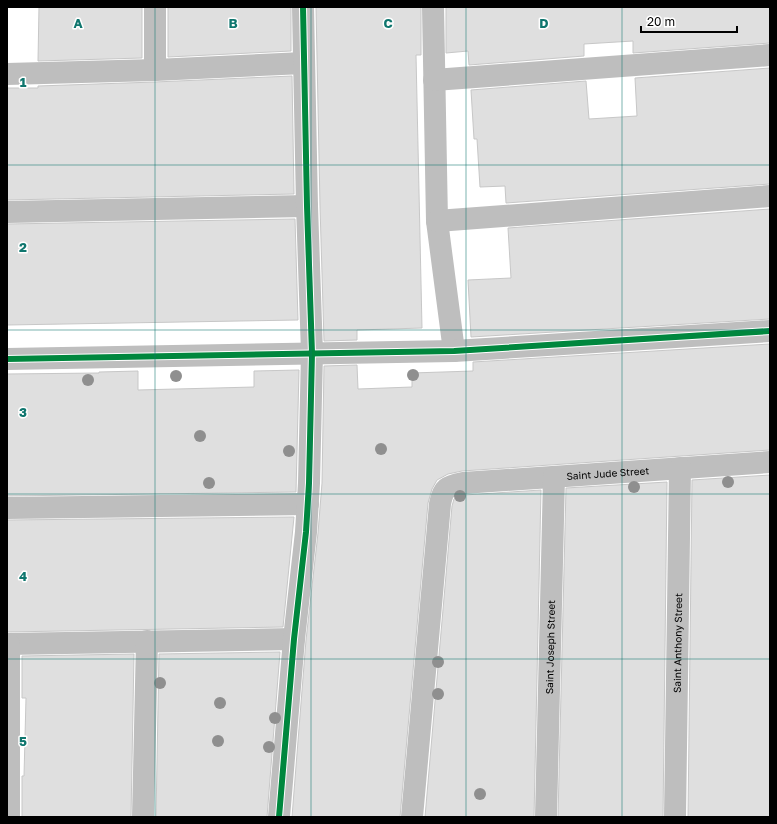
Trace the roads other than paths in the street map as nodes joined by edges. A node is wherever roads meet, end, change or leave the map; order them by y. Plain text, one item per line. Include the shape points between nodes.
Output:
1 (155, 7) edge
2 (303, 7) edge
3 (433, 7) edge
4 (770, 56) edge
5 (304, 63) junction
6 (156, 70) junction
7 (7, 74) edge
8 (434, 80) junction
9 (770, 196) edge
10 (307, 206) junction
11 (7, 212) edge
12 (437, 221) junction
13 (770, 331) edge
14 (454, 351) junction
15 (312, 353) junction
16 (7, 359) edge
17 (770, 462) edge
18 (680, 468) junction
19 (554, 477) junction
20 (308, 504) junction
21 (7, 508) edge
22 (294, 639) junction
23 (147, 641) junction
24 (8, 644) edge
25 (9, 817) edge
26 (143, 817) edge
27 (278, 817) edge
28 (412, 817) edge
29 (546, 817) edge
30 (675, 817) edge

1 - 6 street
2 - 5 street
3 - 8 street
4 - 8 street
5 - 6 street
5 - 10 street
6 - 7 street
8 - 12 street
9 - 12 street
10 - 11 street
10 - 15 street
12 - 14 street
13 - 14 street
14 - 15 street
15 - 16 street
15 - 20 street
17 - 18 street, Saint Jude Street
18 - 19 street, Saint Jude Street
18 - 30 street, Saint Anthony Street
19 - 28 street, Saint Jude Street via 453,485 446,488 442,495
19 - 29 street, Saint Joseph Street
20 - 21 street
20 - 22 street
22 - 23 street
22 - 27 street
23 - 24 street
23 - 26 street
24 - 25 street

